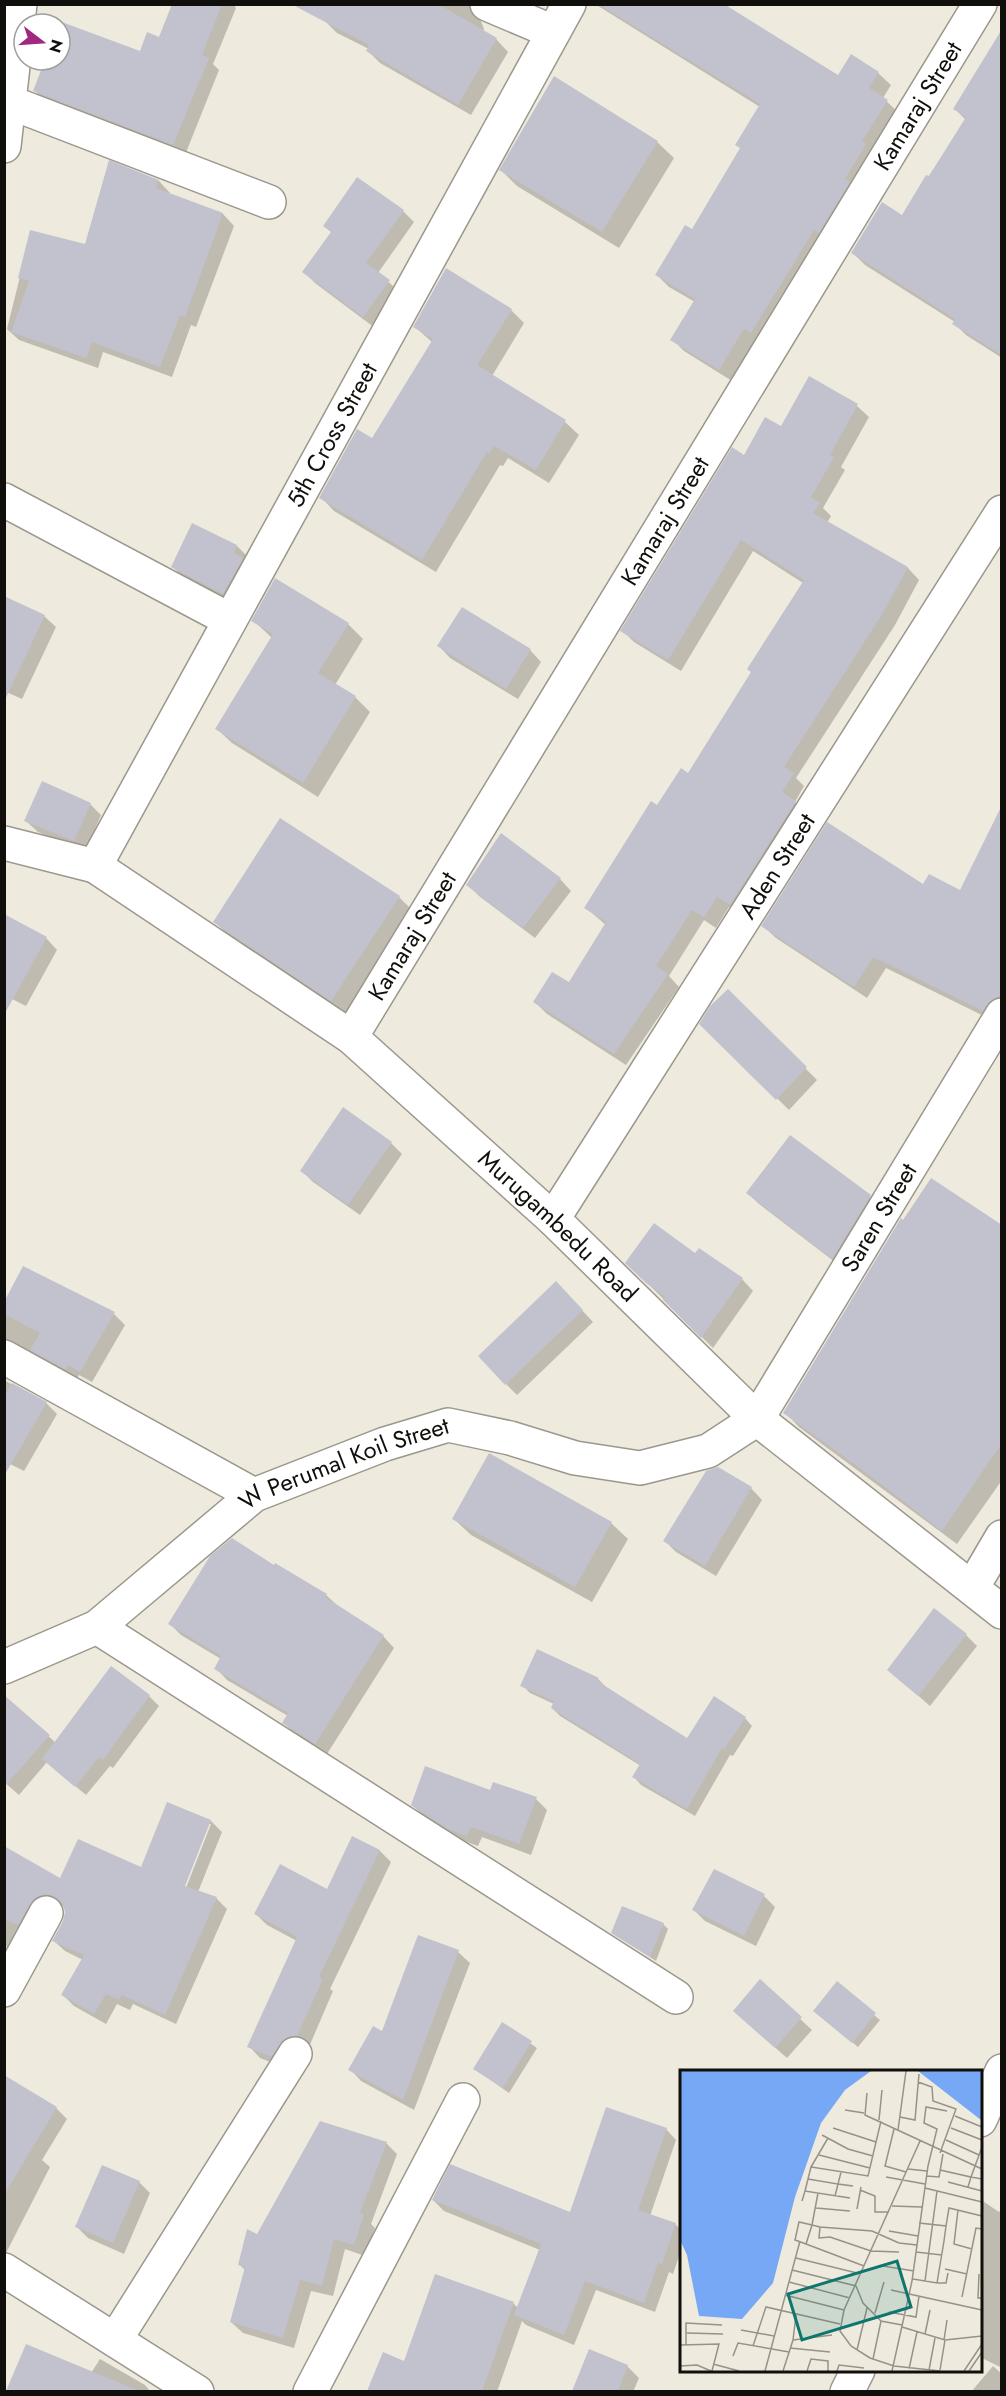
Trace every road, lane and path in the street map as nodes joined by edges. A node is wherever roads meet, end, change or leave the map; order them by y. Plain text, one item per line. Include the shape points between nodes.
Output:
1 (20, 4) edge
2 (487, 4) edge
3 (980, 4) edge
4 (561, 18) edge
5 (9, 102) junction
6 (4, 146) edge
7 (269, 202) dead end
8 (4, 500) edge
9 (1002, 512) edge
10 (230, 620) junction
11 (4, 843) edge
12 (95, 866) junction
13 (1002, 1015) edge
14 (351, 1037) junction
15 (553, 1220) junction
16 (4, 1357) edge
17 (758, 1419) junction
18 (254, 1495) junction
19 (1002, 1538) edge
20 (972, 1588) junction
21 (1002, 1612) edge
22 (96, 1627) junction
23 (4, 1667) edge
24 (46, 1913) dead end
25 (4, 1990) edge
26 (676, 1997) dead end
27 (295, 2054) dead end
28 (1002, 2072) edge
29 (463, 2100) dead end
30 (982, 2118) edge
31 (4, 2270) edge
32 (115, 2340) junction
33 (857, 2372) edge
34 (197, 2391) edge
35 (310, 2391) edge
36 (847, 2391) edge

1 - 5 street
2 - 4 street
3 - 14 street, Kamaraj Street
4 - 10 street, 5th Cross Street
5 - 6 street
5 - 7 street
8 - 10 street
9 - 15 street, Aden Street
10 - 12 street, 5th Cross Street
11 - 12 street, Murugambedu Road
12 - 14 street, Murugambedu Road
13 - 17 street, Saren Street
14 - 15 street, Murugambedu Road
15 - 17 street, Murugambedu Road
16 - 18 street
17 - 18 street, W Perumal Koil Street via 708,1451 640,1468 575,1458 510,1438 447,1425
17 - 20 street, Murugambedu Road
18 - 22 street, W Perumal Koil Street
19 - 20 street
20 - 21 street, Murugambedu Road
22 - 23 street, W Perumal Koil Street
22 - 26 street
24 - 25 street
27 - 32 street
28 - 30 street
29 - 35 street
31 - 32 street
32 - 34 street
33 - 36 street

